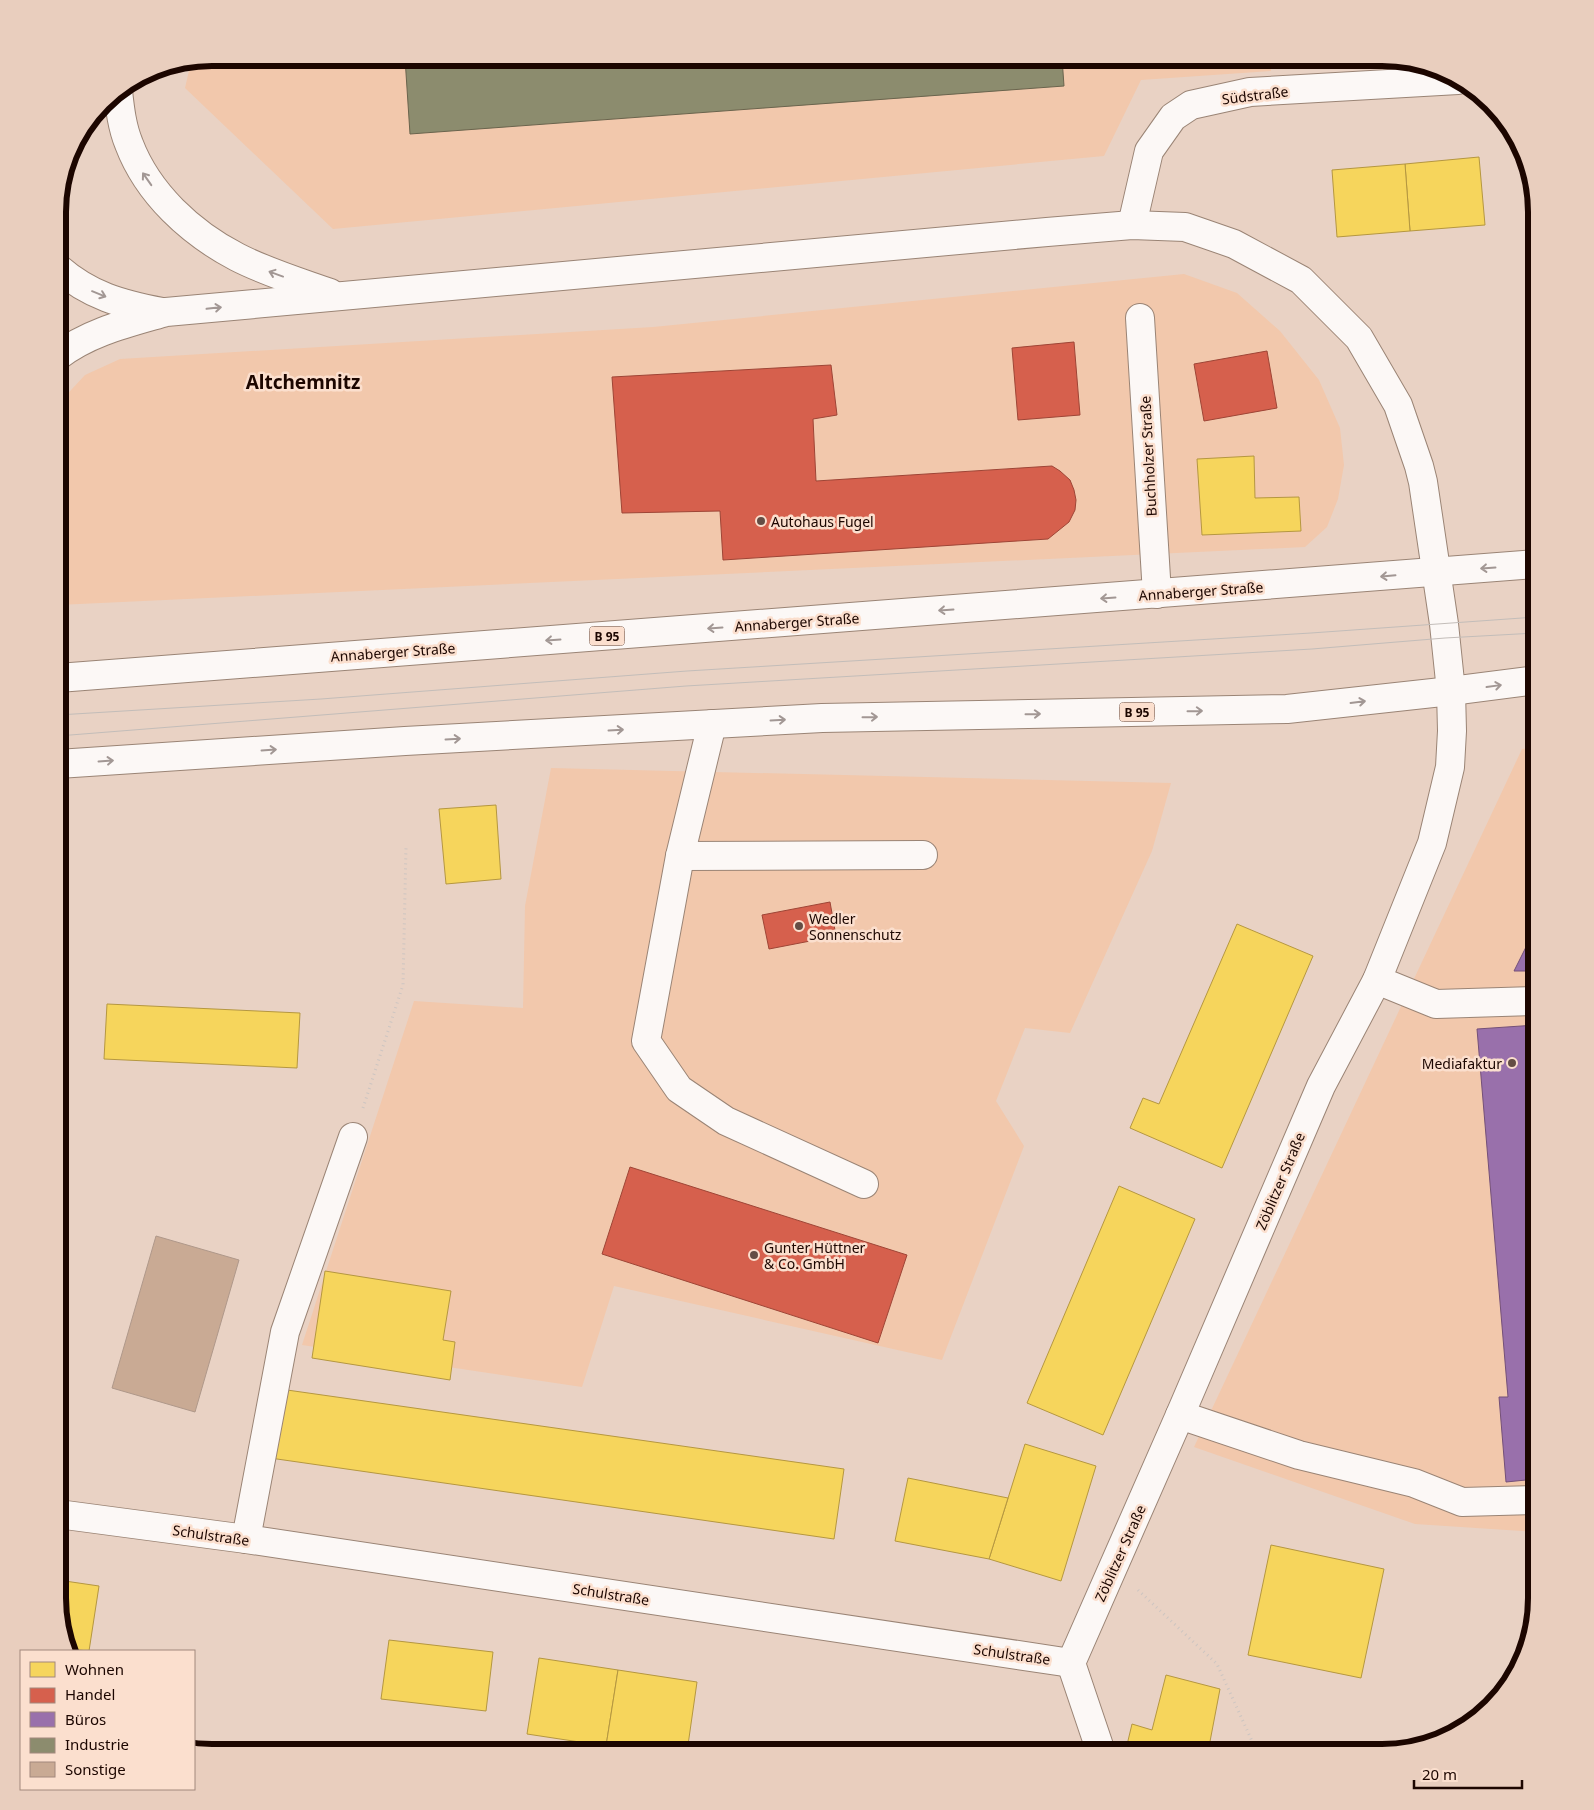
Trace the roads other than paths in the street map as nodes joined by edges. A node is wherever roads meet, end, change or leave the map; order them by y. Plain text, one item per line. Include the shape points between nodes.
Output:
1 (1445, 81) edge
2 (119, 100) edge
3 (1132, 225) junction
4 (67, 276) edge
5 (338, 296) junction
6 (166, 312) junction
7 (1140, 318) dead end
8 (67, 350) edge
9 (1528, 565) edge
10 (1436, 572) junction
11 (1157, 594) junction
12 (67, 677) edge
13 (1528, 681) edge
14 (1451, 692) junction
15 (712, 724) junction
16 (67, 763) edge
17 (923, 854) dead end
18 (680, 856) junction
19 (1377, 980) junction
20 (1528, 1001) edge
21 (353, 1137) road end
22 (864, 1184) dead end
23 (1180, 1415) junction
24 (1528, 1500) edge
25 (66, 1515) edge
26 (246, 1539) junction
27 (1071, 1663) junction
28 (1098, 1744) edge

1 - 3 main road, Südstraße via 1250,92 1191,105 1173,117 1150,151
5 -> 2 main road via 239,258 185,222 144,174 128,143
3 - 5 main road, Zöblitzer Straße
3 - 10 main road, Zöblitzer Straße via 1185,227 1234,244 1301,280 1358,338 1398,405 1419,466
4 -> 6 main road via 96,294
6 -> 5 main road, Zöblitzer Straße
6 - 8 main road via 87,337
7 - 11 main road, Buchholzer Straße
9 -> 10 main road, Annaberger Straße / B 95
10 -> 11 main road, Annaberger Straße / B 95
10 - 14 main road, Zöblitzer Straße
11 -> 12 main road, Annaberger Straße / B 95
14 -> 13 main road, B 95
15 -> 14 main road, B 95 via 822,718 1287,710
14 - 19 main road, Zöblitzer Straße via 1450,767 1432,843
16 -> 15 main road, B 95
15 - 18 main road
17 - 18 main road
18 - 22 main road via 646,1041 679,1089 726,1121
19 - 20 main road via 1436,1004
19 - 23 main road, Zöblitzer Straße via 1321,1086
21 - 26 main road via 285,1332
23 - 24 main road via 1299,1455 1414,1483 1462,1502
23 - 27 main road, Zöblitzer Straße
25 - 26 main road, Schulstraße
26 - 27 main road, Schulstraße
27 - 28 main road

